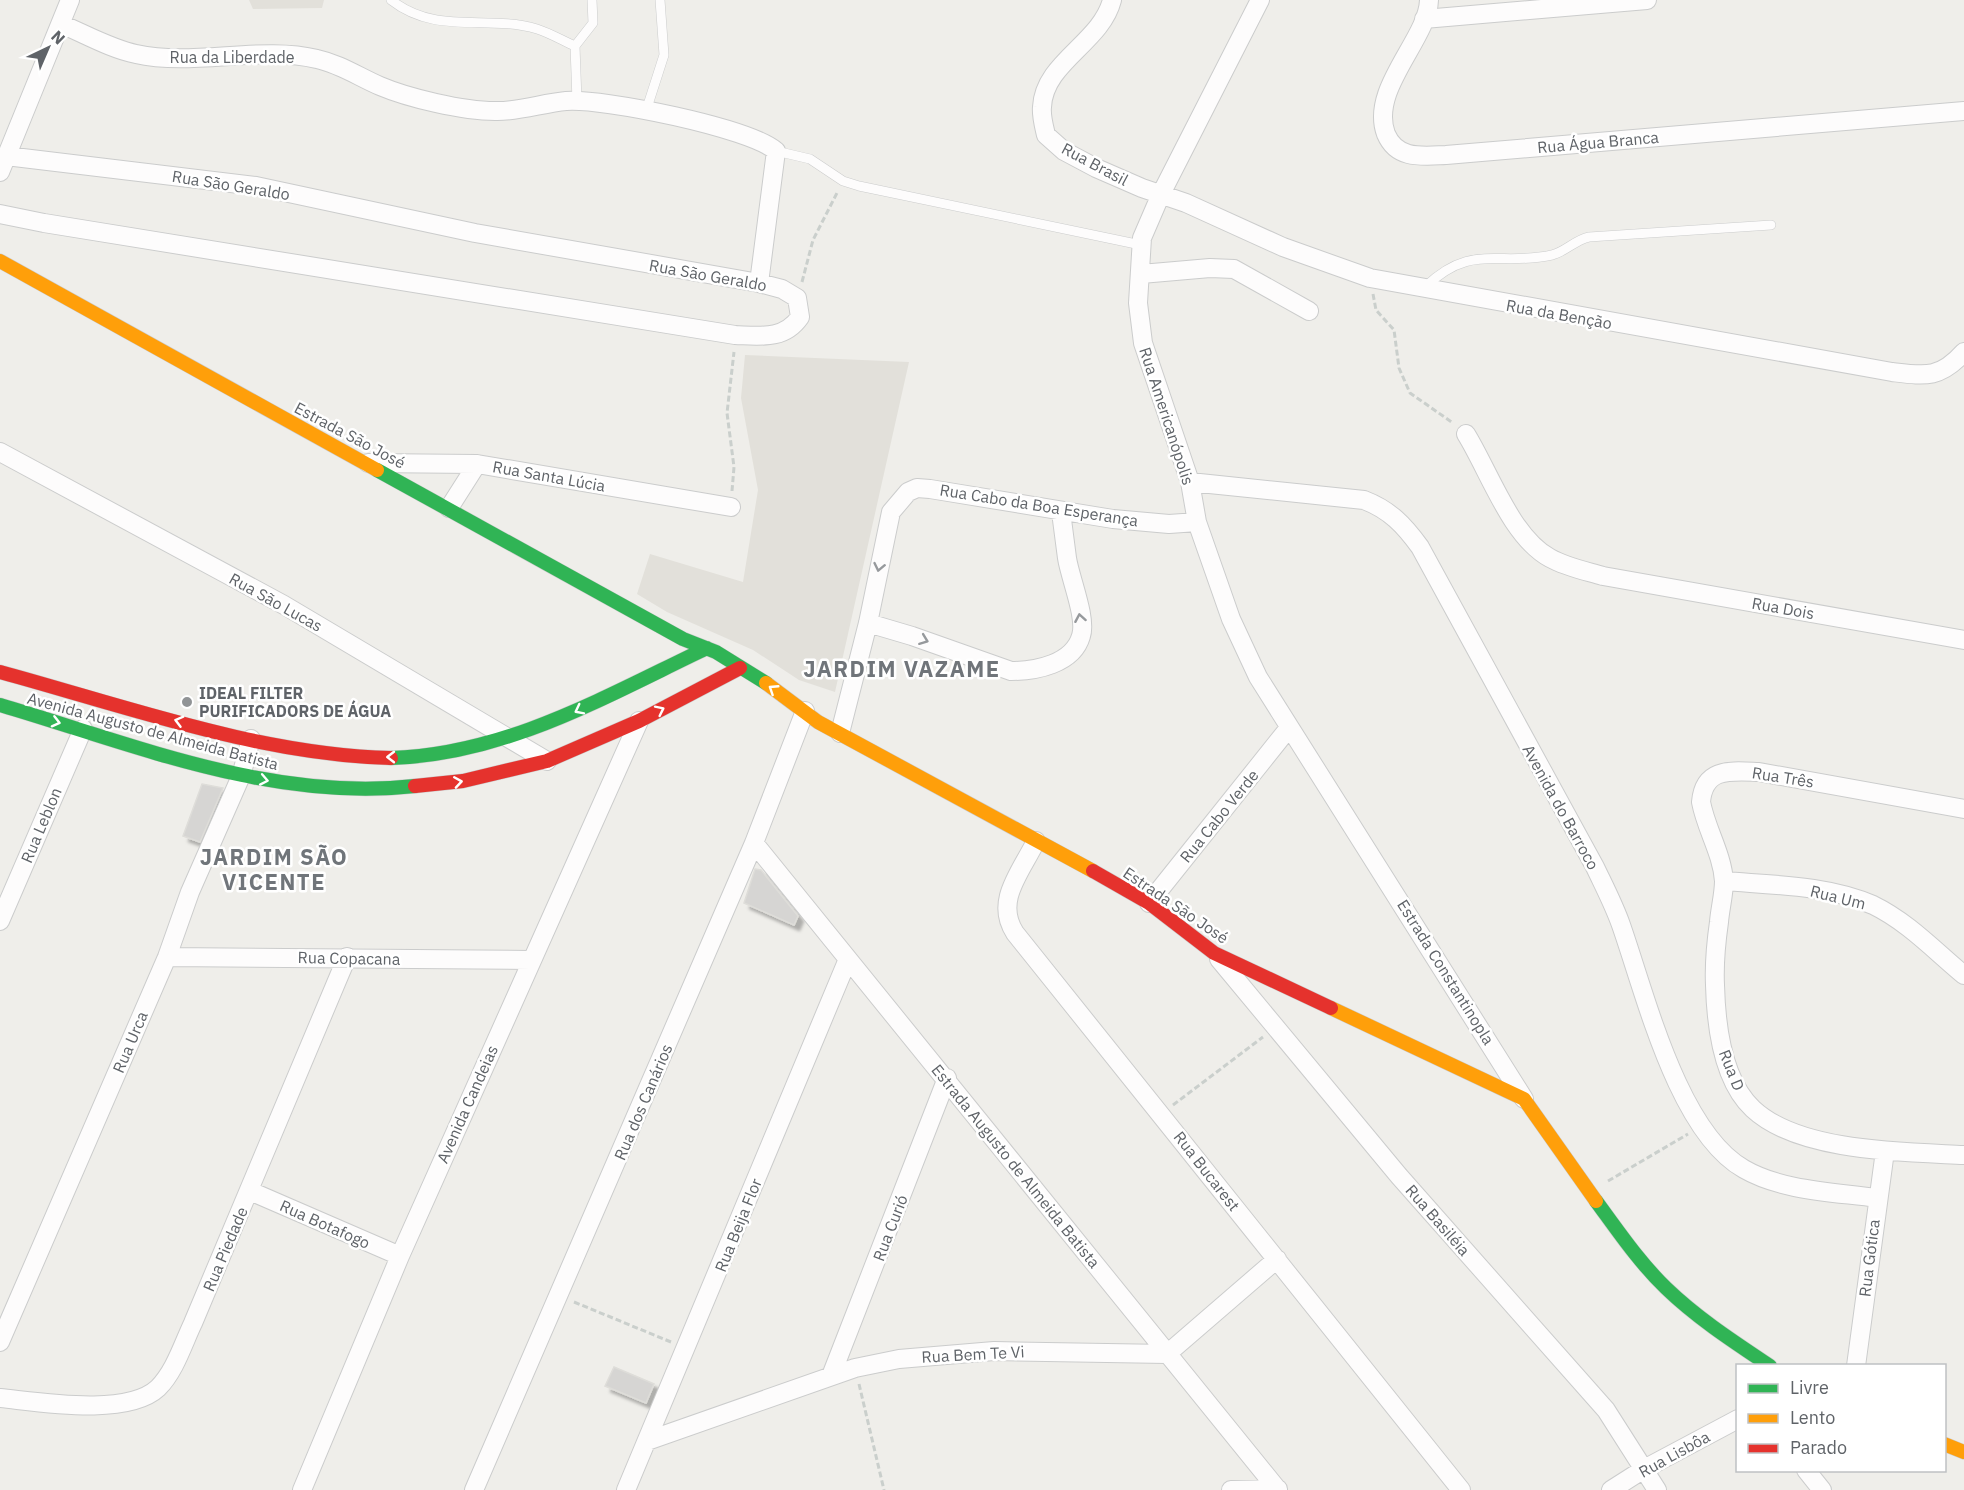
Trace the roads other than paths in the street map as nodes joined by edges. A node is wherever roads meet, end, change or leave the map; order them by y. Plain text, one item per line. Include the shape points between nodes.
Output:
1 (70, 0) edge
2 (391, 0) edge
3 (592, 0) edge
4 (660, 0) edge
5 (1112, 0) edge
6 (1260, 0) edge
7 (1429, 0) edge
8 (1647, 0) edge
9 (1424, 19) junction
10 (61, 24) junction
11 (575, 46) junction
12 (577, 101) junction
13 (646, 111) junction
14 (1964, 111) edge
15 (776, 151) junction
16 (3, 164) edge
17 (1161, 194) junction
18 (0, 214) edge
19 (1770, 225) dead end
20 (1142, 242) junction
21 (0, 261) edge
22 (1141, 274) junction
23 (759, 283) junction
24 (1424, 289) junction
25 (1309, 311) dead end
26 (1964, 352) edge
27 (1466, 434) road end
28 (0, 452) edge
29 (366, 463) junction
30 (477, 464) junction
31 (1190, 482) junction
32 (731, 507) road end
33 (449, 508) junction
34 (1062, 512) junction
35 (1197, 522) junction
36 (868, 623) junction
37 (684, 639) junction
38 (1964, 640) edge
39 (707, 648) junction
40 (693, 656) junction
41 (740, 668) junction
42 (0, 672) edge
43 (728, 681) junction
44 (0, 705) edge
45 (803, 718) junction
46 (639, 721) junction
47 (82, 729) junction
48 (1288, 729) junction
49 (840, 733) junction
50 (510, 737) junction
51 (251, 739) junction
52 (547, 761) junction
53 (241, 776) junction
54 (1964, 809) edge
55 (1036, 842) junction
56 (754, 843) junction
57 (1724, 881) junction
58 (1149, 903) junction
59 (0, 921) edge
60 (1214, 953) junction
61 (167, 957) junction
62 (347, 957) junction
63 (848, 959) junction
64 (531, 960) junction
65 (1964, 975) edge
66 (947, 1078) junction
67 (1524, 1099) junction
68 (1885, 1151) junction
69 (1964, 1155) edge
70 (250, 1191) junction
71 (1876, 1198) junction
72 (400, 1256) junction
73 (1276, 1258) junction
74 (0, 1342) edge
75 (1167, 1354) junction
76 (1769, 1364) edge
77 (1856, 1364) edge
78 (831, 1376) junction
79 (0, 1398) edge
80 (1736, 1420) edge
81 (647, 1441) junction
82 (1946, 1445) edge
83 (1964, 1452) edge
84 (1644, 1469) junction
85 (1808, 1472) edge
86 (302, 1490) edge
87 (474, 1490) edge
88 (626, 1490) edge
89 (1231, 1490) edge
90 (1278, 1490) edge
91 (1461, 1490) edge
92 (1611, 1490) edge
93 (1658, 1490) edge
94 (1822, 1490) edge

1 - 10 street
2 - 11 lane via 402,9 446,23 537,29
3 - 11 lane via 593,23
4 - 13 lane via 664,55
5 - 17 street, Rua Brasil via 1101,27 1060,68 1044,91 1046,135 1064,151 1096,168
6 - 17 street
7 - 9 street, Rua Água Branca
8 - 9 street
9 - 14 street, Rua Água Branca via 1389,91 1383,115 1389,141 1409,155
10 - 12 street, Rua da Liberdade via 136,54 316,58 402,94 466,107 495,111
10 - 16 street
11 - 12 lane
12 - 13 street, Rua da Liberdade
13 - 15 street, Rua da Liberdade via 756,138
15 - 20 lane via 810,159 843,181
15 - 23 street
16 - 23 street, Rua São Geraldo via 256,186 475,233
17 - 20 street
17 - 24 street, Rua da Benção via 1282,247 1370,278
18 - 23 street, Rua São Geraldo via 735,335 784,333 800,317 797,298
19 - 24 lane via 1589,237 1554,255 1461,261
20 - 22 street, Rua Americanópolis
21 - 29 street, Estrada São José
22 - 25 street via 1234,268
22 - 31 street, Rua Americanópolis via 1138,303 1143,343
24 - 26 street, Rua da Benção via 1892,372 1935,375
27 - 38 street, Rua Dois via 1518,526 1535,547 1551,558 1603,576
28 - 50 street, Rua São Lucas via 284,605
29 - 30 street, Rua Santa Lúcia
29 - 33 street, Estrada São José
30 - 32 street, Rua Santa Lúcia
30 - 33 street
31 - 35 street, Rua Americanópolis
31 - 71 street, Avenida do Barroco via 1364,500 1385,508 1404,526 1420,547 1595,867 1619,921 1666,1054 1701,1126 1728,1158 1758,1176
33 - 37 street, Estrada São José
34 - 35 street, Rua Cabo da Boa Esperança via 1169,524
34 -> 36 street, Rua Cabo da Boa Esperança via 917,488 901,498 891,512
36 -> 34 street via 1011,671 1029,671 1052,664 1072,650 1082,633
35 - 48 street, Estrada Constantinopla via 1231,619
36 - 49 street
37 - 39 street, Estrada São José
37 - 40 street
39 - 40 street, Avenida Augusto de Almeida Batista
39 - 41 street, Estrada São José
40 - 43 street
40 -> 50 street, Avenida Augusto de Almeida Batista via 570,714
41 - 43 street, Avenida Augusto de Almeida Batista
45 -> 41 street, Estrada São José
51 -> 42 street, Avenida Augusto de Almeida Batista
46 -> 43 street, Avenida Augusto de Almeida Batista
44 -> 47 street, Avenida Augusto de Almeida Batista
45 - 49 street, Estrada São José
45 - 56 street, Rua dos Canários
46 - 52 street, Avenida Augusto de Almeida Batista
46 - 64 street, Avenida Candeias
47 - 53 street, Avenida Augusto de Almeida Batista
47 - 59 street, Rua Leblon
48 - 58 street, Rua Cabo Verde
48 - 67 street, Estrada Constantinopla via 1372,855
49 - 55 street, Estrada São José
50 -> 51 street, Avenida Augusto de Almeida Batista via 425,757 388,758 303,750
50 - 52 street, Rua São Lucas
51 - 53 street, Rua Urca
53 -> 52 street, Avenida Augusto de Almeida Batista via 305,787 380,790 463,781
53 - 61 street, Rua Urca via 190,892
54 - 57 street, Rua Três via 1759,772 1719,773 1702,789 1701,802
55 - 58 street, Estrada São José
55 - 73 street, Rua Bucarest via 1005,904 1007,921
56 - 63 street, Estrada Augusto de Almeida Batista
56 - 87 street, Rua dos Canários
57 - 65 street, Rua Um via 1839,894 1873,906 1915,932
57 - 68 street, Rua D via 1717,935 1718,1030 1739,1090 1753,1109 1792,1132
58 - 60 street, Estrada São José
60 - 67 street, Estrada São José
60 - 84 street, Rua Basiléia via 1399,1176 1606,1410
61 - 62 street, Rua Copacana
61 - 74 street, Rua Urca
62 - 64 street, Rua Copacana
62 - 70 street, Rua Piedade
63 - 66 street, Estrada Augusto de Almeida Batista
63 - 81 street, Rua Beija Flor
64 - 72 street, Avenida Candeias
66 - 75 street, Estrada Augusto de Almeida Batista
66 - 78 street, Rua Curió
67 - 76 street, Estrada Constantinopla via 1630,1248 1666,1288 1708,1323
68 - 69 street, Rua D
68 - 71 street, Rua Gótica
70 - 72 street, Rua Botafogo
70 - 79 street, Rua Piedade via 171,1370 159,1387 132,1400 114,1403 61,1404
71 - 77 street, Rua Gótica
72 - 86 street, Avenida Candeias
73 - 75 street
73 - 91 street, Rua Bucarest
75 - 78 street, Rua Bem Te Vi via 946,1353 855,1368
75 - 90 street, Estrada Augusto de Almeida Batista
78 - 81 street, Rua Bem Te Vi
80 - 84 street, Rua Lisbôa
81 - 88 street, Rua Beija Flor
82 - 83 street
84 - 92 street, Rua Lisbôa
84 - 93 street, Rua Basiléia
85 - 94 street
89 - 90 street

